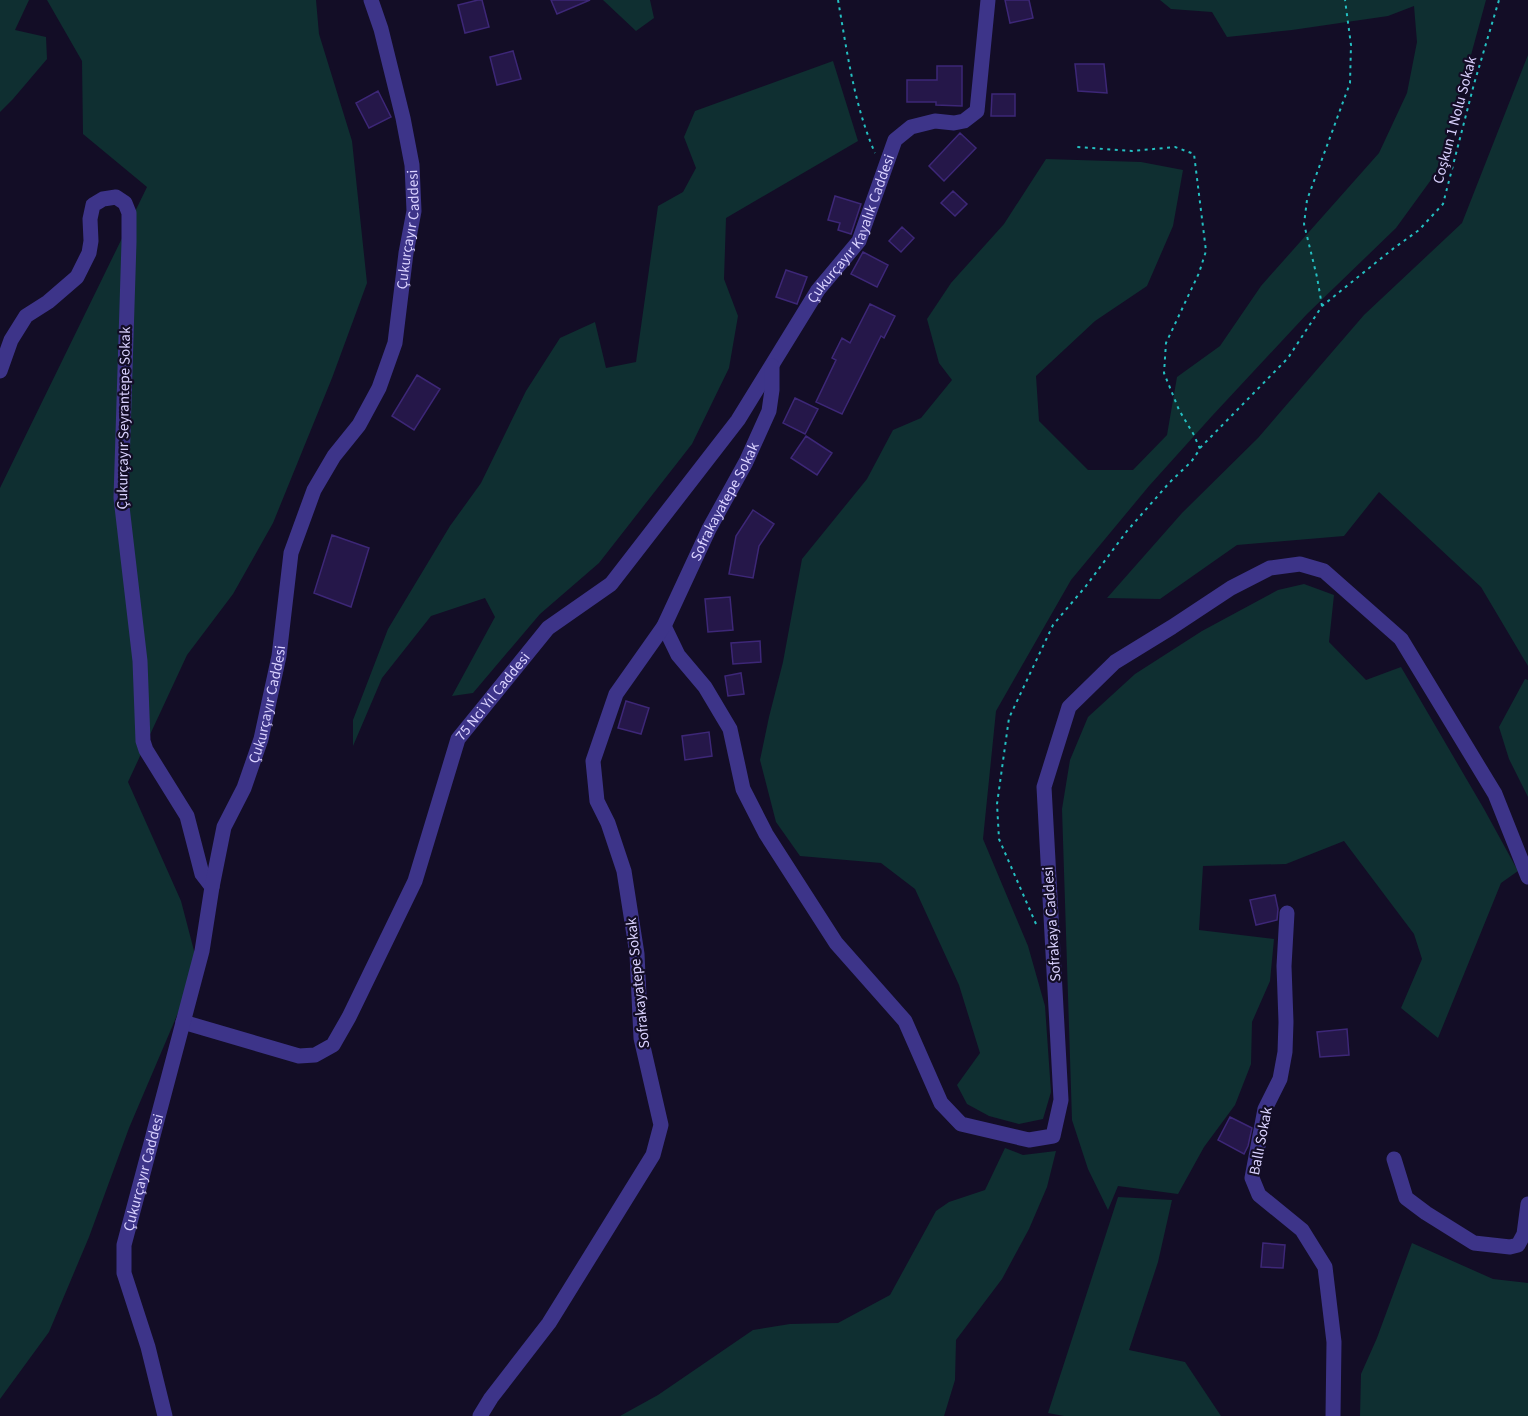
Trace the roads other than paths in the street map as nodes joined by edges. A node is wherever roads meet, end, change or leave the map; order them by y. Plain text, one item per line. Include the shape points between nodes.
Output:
1 (370, 0) edge
2 (988, 0) edge
3 (772, 366) junction
4 (0, 371) edge
5 (664, 626) junction
6 (1528, 878) edge
7 (212, 887) junction
8 (1287, 913) dead end
9 (183, 1022) junction
10 (1394, 1159) dead end
11 (1528, 1204) edge
12 (165, 1416) edge
13 (480, 1416) edge
14 (1333, 1416) edge

1 - 7 street, Çukurçayır Caddesi via 381,29 412,165 414,211 395,343 380,388 314,490 291,553 279,656 261,739 244,788 224,827
2 - 3 street, Çukurçayır Kayalık Caddesi via 976,111 964,121 935,121 911,127 895,140 859,241 818,290
3 - 5 street, Sofrakayatepe Sokak via 769,411
3 - 9 street, 75 Nci Yıl Caddesi via 738,420 611,584 548,627 458,739 415,881 333,1045 315,1054 299,1056
4 - 7 street, Çukurçayır Seyrantepe Sokak via 11,340 26,316 78,277 92,241 93,205 116,197 129,213 121,498 140,661 143,741 187,816 202,874
5 - 6 street, Sofrakaya Caddesi via 678,655 705,687 730,729 743,789 766,834 836,944 905,1021 941,1103 961,1124 1029,1140 1053,1136 1061,1100 1044,787 1069,707 1115,662 1270,568 1300,564 1324,571 1401,639 1494,794
5 - 13 street, Sofrakayatepe Sokak via 616,694 592,761 597,801 624,871 637,954 641,1038 661,1125 653,1155 549,1323
7 - 9 street, Çukurçayır Caddesi via 202,951
8 - 14 street, Ballı Sokak via 1285,1052 1280,1079 1264,1109 1252,1178 1259,1194 1302,1230 1325,1267 1334,1342
9 - 12 street, Çukurçayır Caddesi via 124,1245 124,1273
10 - 11 street via 1406,1198 1474,1243 1518,1245 1524,1234

